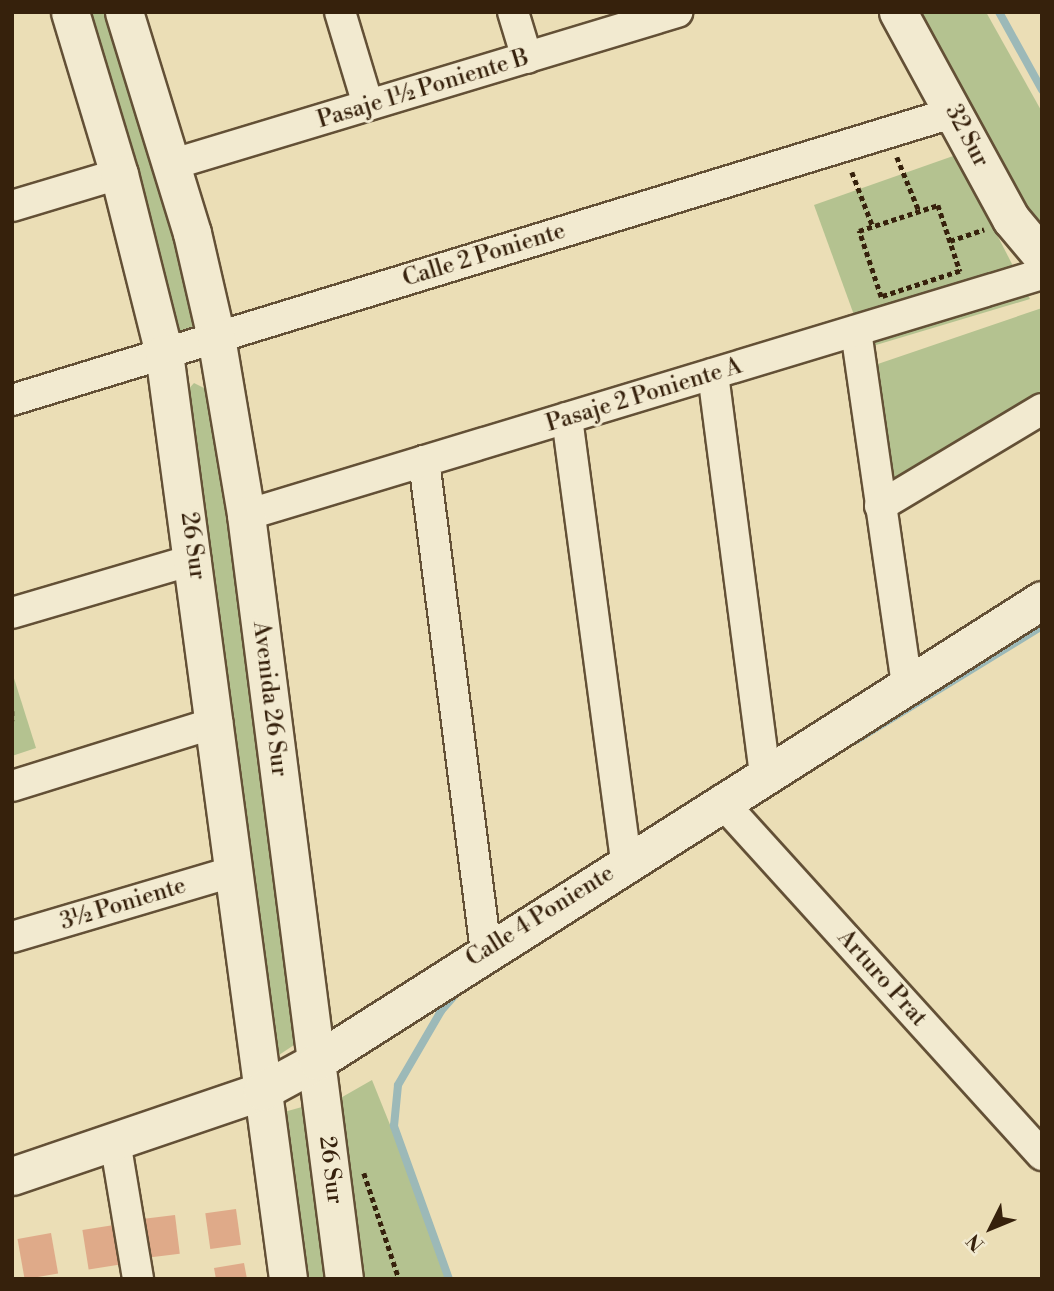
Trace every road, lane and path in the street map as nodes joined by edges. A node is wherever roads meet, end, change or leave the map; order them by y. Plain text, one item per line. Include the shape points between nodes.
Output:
1 (70, 12) edge
2 (124, 12) edge
3 (340, 12) edge
4 (513, 12) edge
5 (677, 12) edge
6 (898, 12) edge
7 (527, 58) junction
8 (368, 105) junction
9 (955, 112) junction
10 (887, 132) junction
11 (842, 146) junction
12 (170, 165) junction
13 (119, 174) junction
14 (12, 206) edge
15 (919, 211) junction
16 (873, 227) junction
17 (1042, 256) edge
18 (1042, 274) edge
19 (856, 331) junction
20 (216, 337) junction
21 (164, 353) junction
22 (713, 374) junction
23 (12, 400) edge
24 (1042, 409) edge
25 (567, 418) junction
26 (424, 461) junction
27 (880, 506) junction
28 (246, 515) junction
29 (195, 559) junction
30 (1042, 600) edge
31 (12, 613) edge
32 (907, 684) junction
33 (12, 711) edge
34 (12, 722) edge
35 (216, 722) junction
36 (765, 774) junction
37 (12, 786) edge
38 (721, 801) junction
39 (626, 862) junction
40 (235, 871) junction
41 (12, 937) edge
42 (486, 950) junction
43 (317, 1061) junction
44 (262, 1091) junction
45 (115, 1141) junction
46 (1042, 1155) edge
47 (359, 1160) dead end
48 (12, 1176) edge
49 (138, 1279) edge
50 (288, 1279) edge
51 (344, 1279) edge
52 (399, 1279) edge

1 - 13 street, 26 Sur
2 - 12 street
3 - 8 street
4 - 7 street
5 - 7 street, Pasaje 1½ Poniente B
6 - 9 street, 32 Sur
7 - 8 street, Pasaje 1½ Poniente B
8 - 12 street, Pasaje 1½ Poniente B
9 - 10 street, Calle 2 Poniente
9 - 17 street, 32 Sur via 1011,219
10 - 11 street, Calle 2 Poniente
10 - 15 path
11 - 16 path
11 - 20 street, Calle 2 Poniente
12 - 20 street via 192,233
13 - 14 street
13 - 21 street, 26 Sur
15 - 16 path
15 - 16 path via 938,205 960,271 881,298 859,231
18 - 19 street, Pasaje 2 Poniente A
19 - 22 street, Pasaje 2 Poniente A
19 - 27 street
20 - 21 street, Calle 2 Poniente
20 - 28 street, Avenida 26 Sur
21 - 23 street, Calle 2 Poniente
21 - 29 street, 26 Sur
22 - 25 street, Pasaje 2 Poniente A
22 - 36 street
24 - 27 street
25 - 26 street, Pasaje 2 Poniente A
25 - 39 street
26 - 28 street, Pasaje 2 Poniente A
26 - 42 street
27 - 32 street
28 - 43 street, Avenida 26 Sur
29 - 31 street
29 - 35 street, 26 Sur
30 - 32 street, Calle 4 Poniente
32 - 36 street, Calle 4 Poniente
33 - 34 path
35 - 37 street
35 - 40 street, 26 Sur
36 - 38 street, Calle 4 Poniente
38 - 39 street, Calle 4 Poniente
38 - 46 street, Arturo Prat
39 - 42 street, Calle 4 Poniente
40 - 41 street, 3½ Poniente
40 - 44 street, 26 Sur
42 - 43 street, Calle 4 Poniente
43 - 44 street, Calle 4 Poniente
43 - 51 street, 26 Sur
44 - 45 street, Calle 4 Poniente
44 - 50 street
45 - 48 street, Calle 4 Poniente
45 - 49 street
47 - 52 path

